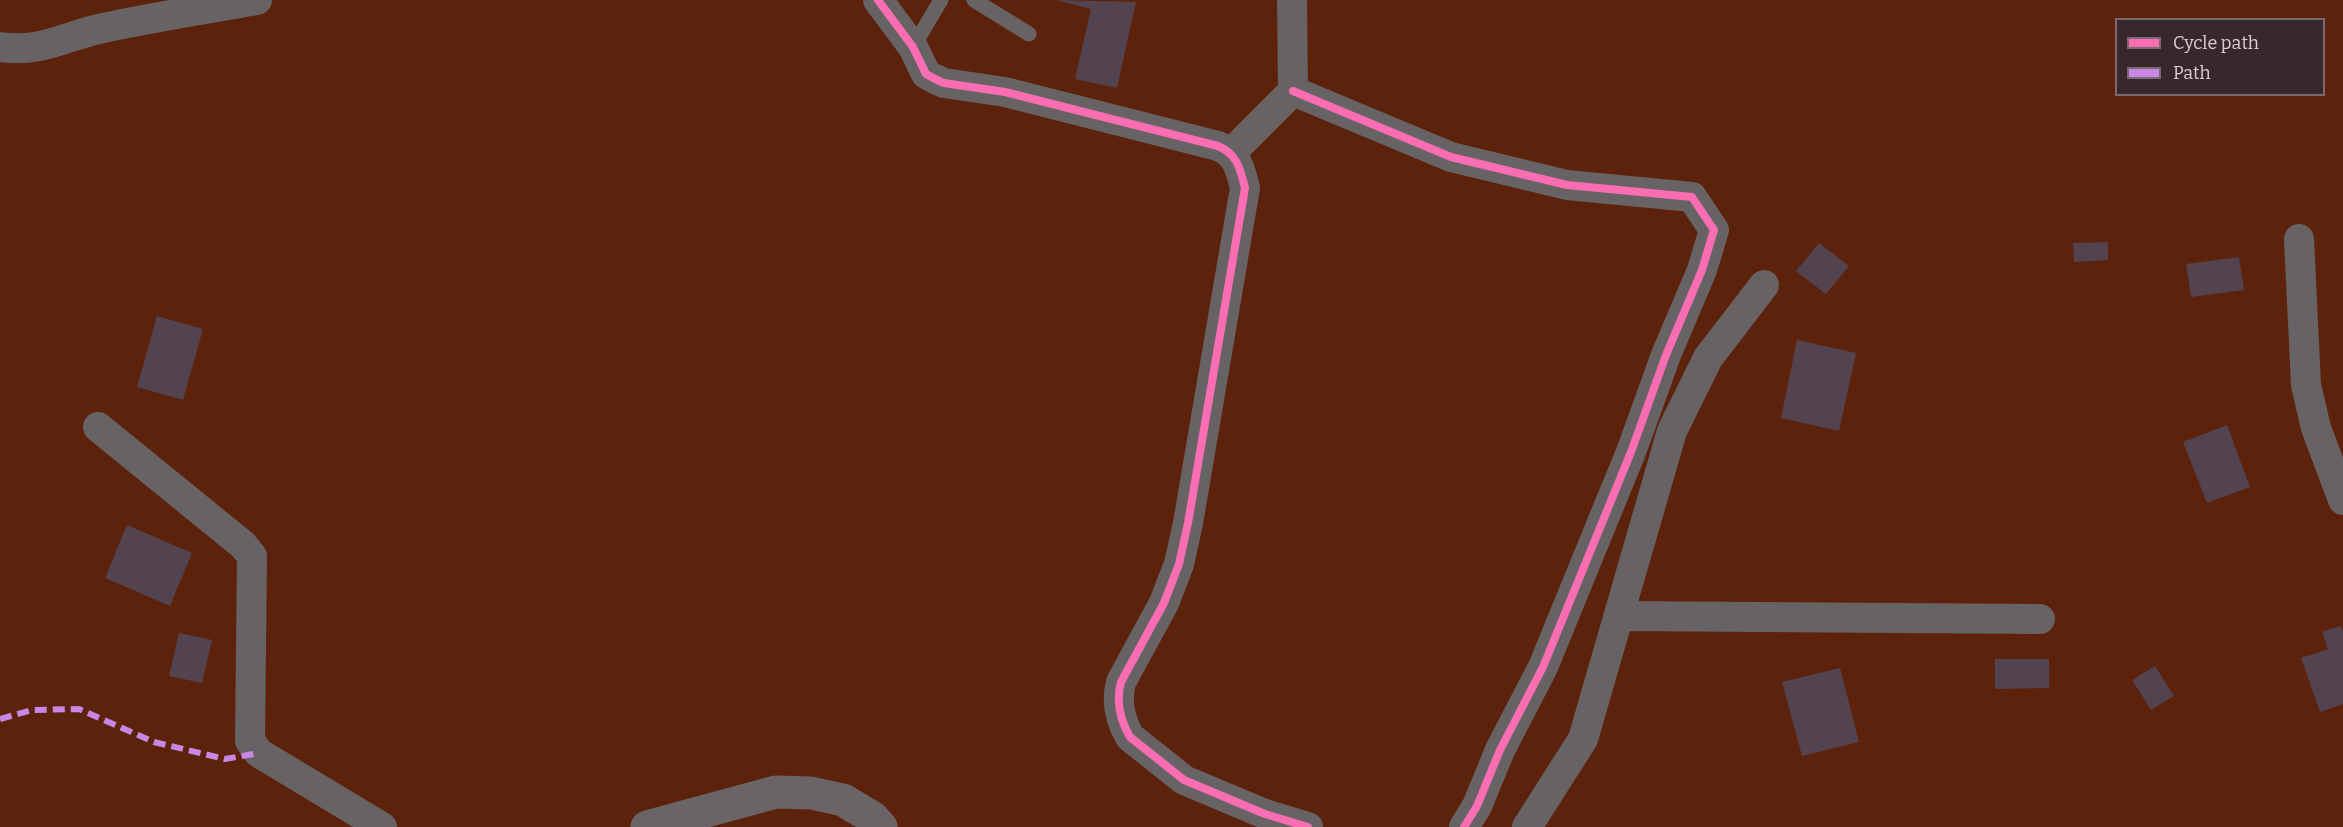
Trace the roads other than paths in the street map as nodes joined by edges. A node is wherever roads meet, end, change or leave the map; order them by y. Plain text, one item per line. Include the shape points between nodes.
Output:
1 (257, 0) edge
2 (878, 0) edge
3 (941, 0) edge
4 (974, 0) edge
5 (1292, 0) edge
6 (1029, 34) dead end
7 (0, 47) edge
8 (912, 47) junction
9 (1293, 92) junction
10 (1231, 153) junction
11 (2299, 239) dead end
12 (1764, 285) dead end
13 (98, 427) dead end
14 (2343, 500) edge
15 (1619, 616) junction
16 (2040, 619) dead end
17 (382, 827) edge
18 (647, 827) edge
19 (881, 827) edge
20 (1308, 827) edge
21 (1464, 827) edge
22 (1527, 827) edge

1 - 7 street via 100,28 33,48
2 - 8 street
3 - 8 lane
4 - 6 lane
5 - 9 street
8 - 10 street via 926,74 945,83 1005,92 1218,146
9 - 10 street
9 - 21 street via 1450,158 1568,185 1692,196 1714,230 1631,452 1543,667
10 - 20 street via 1245,188 1188,522 1175,574 1121,682 1118,697 1130,737 1184,780 1265,814
11 - 14 street via 2306,385 2316,428
12 - 15 street via 1708,358 1672,431
13 - 17 street via 252,556 250,741 259,753
15 - 16 street
15 - 22 street via 1582,739
18 - 19 main road via 776,792 811,793 843,800

